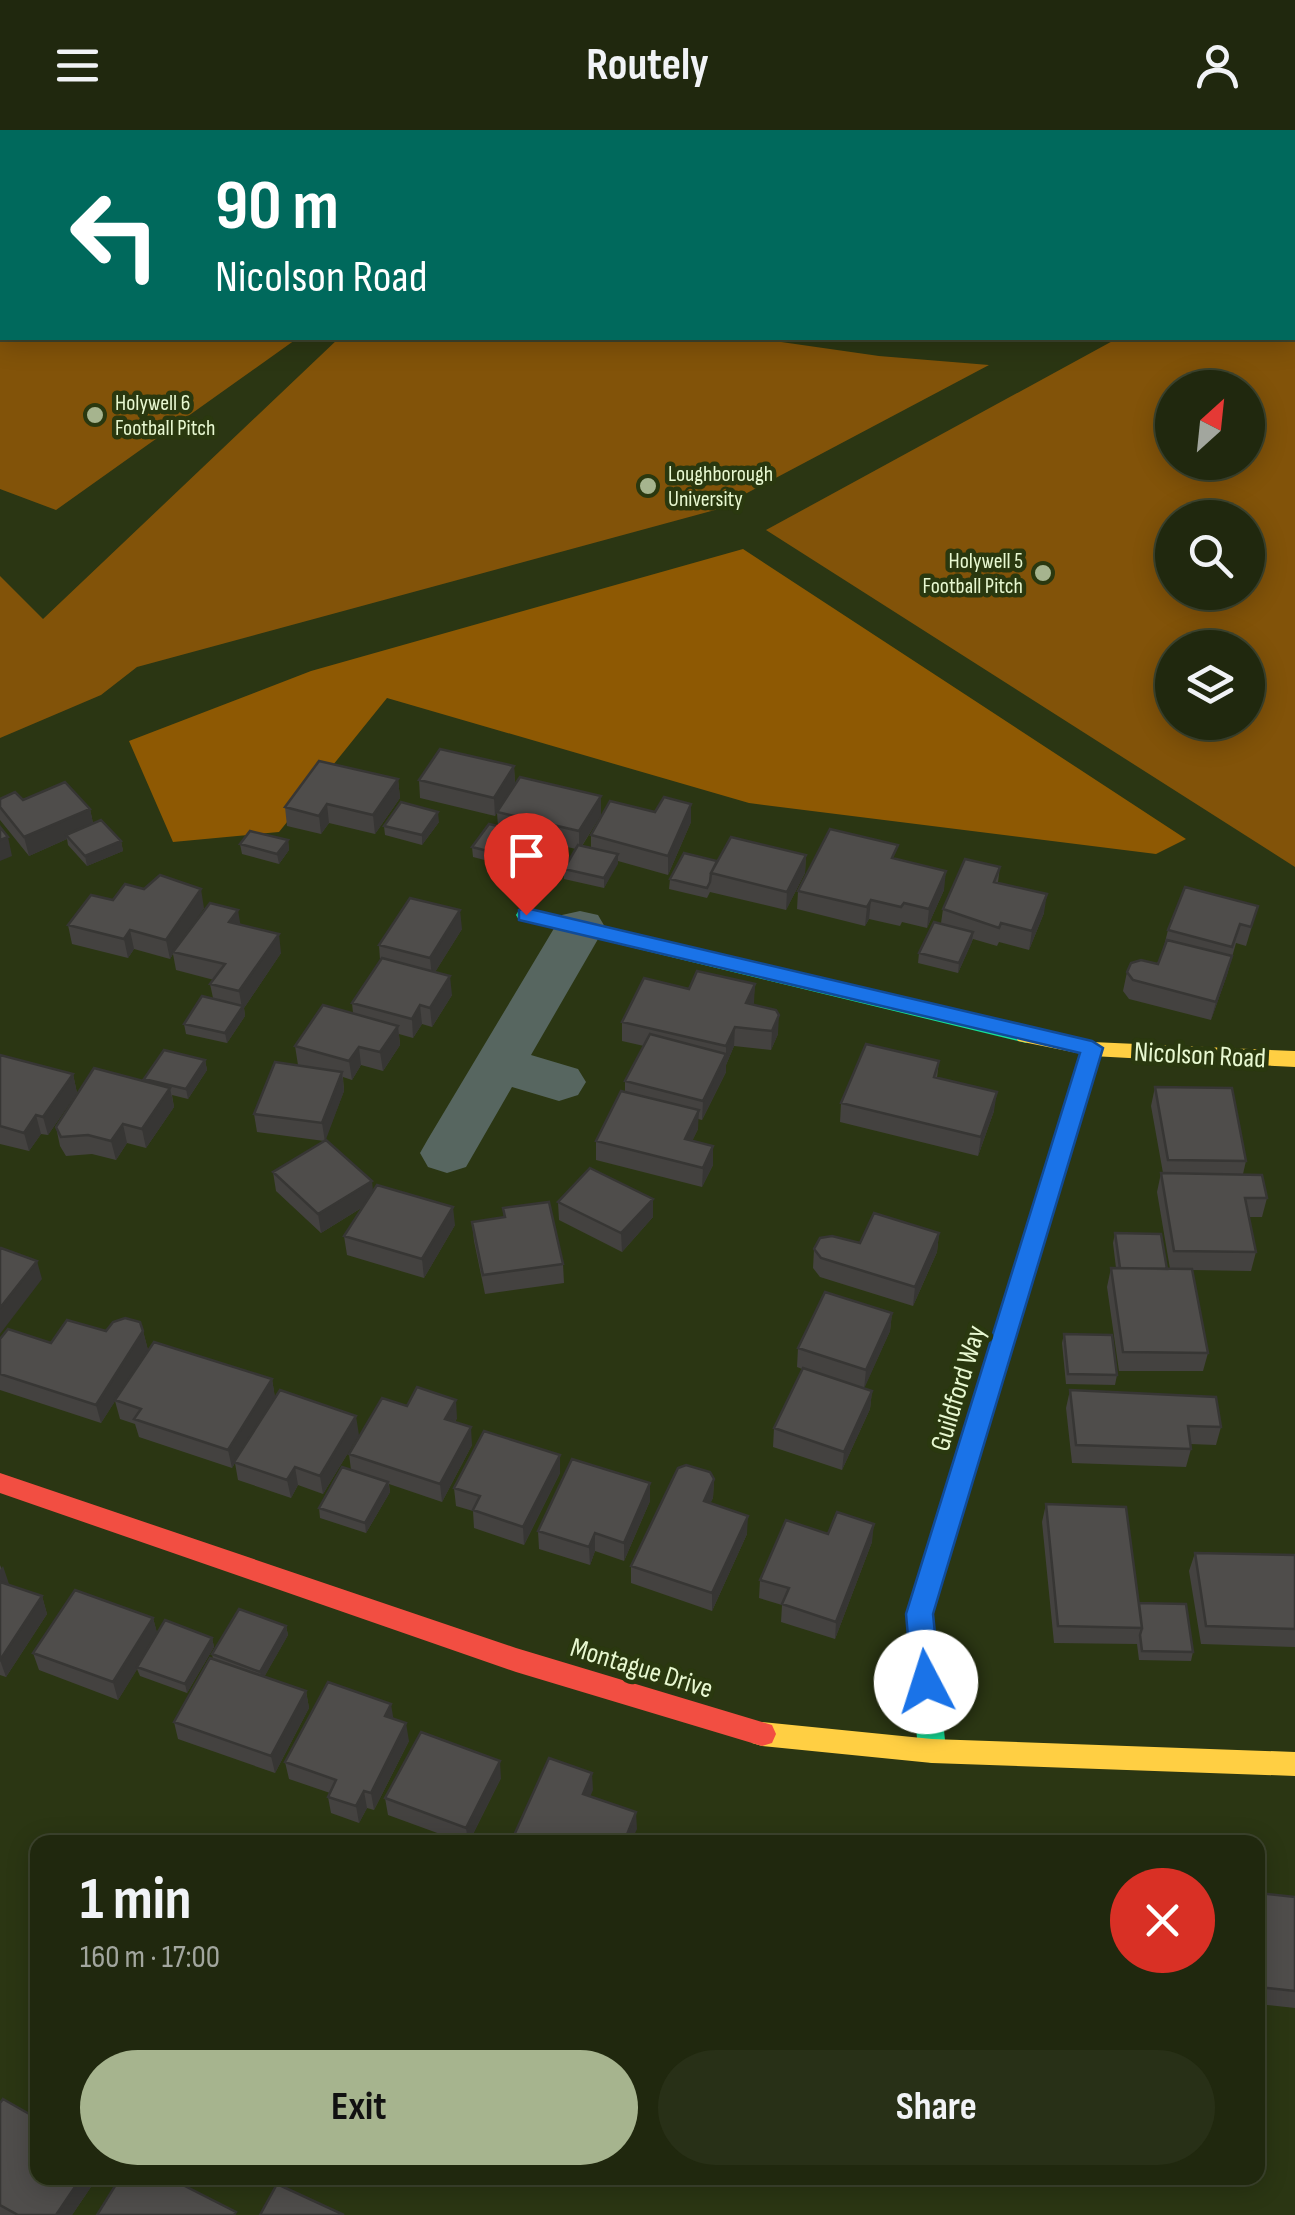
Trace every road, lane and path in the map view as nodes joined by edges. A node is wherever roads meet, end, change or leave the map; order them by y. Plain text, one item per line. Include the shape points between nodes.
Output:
1 (526, 915) dead end
2 (580, 927) junction
3 (1092, 1048) junction
4 (1295, 1059) edge
5 (498, 1065) junction
6 (559, 1082) dead end
7 (446, 1153) dead end
8 (0, 1483) edge
9 (932, 1751) junction
10 (1295, 1764) edge

1 - 2 street, Nicolson Road
2 - 3 street, Nicolson Road
2 - 5 street
3 - 4 street, Nicolson Road
3 - 9 street, Guildford Way via 920,1614
5 - 6 street
5 - 7 street
8 - 9 street, Montague Drive via 516,1660 771,1736
9 - 10 street, Montague Drive

